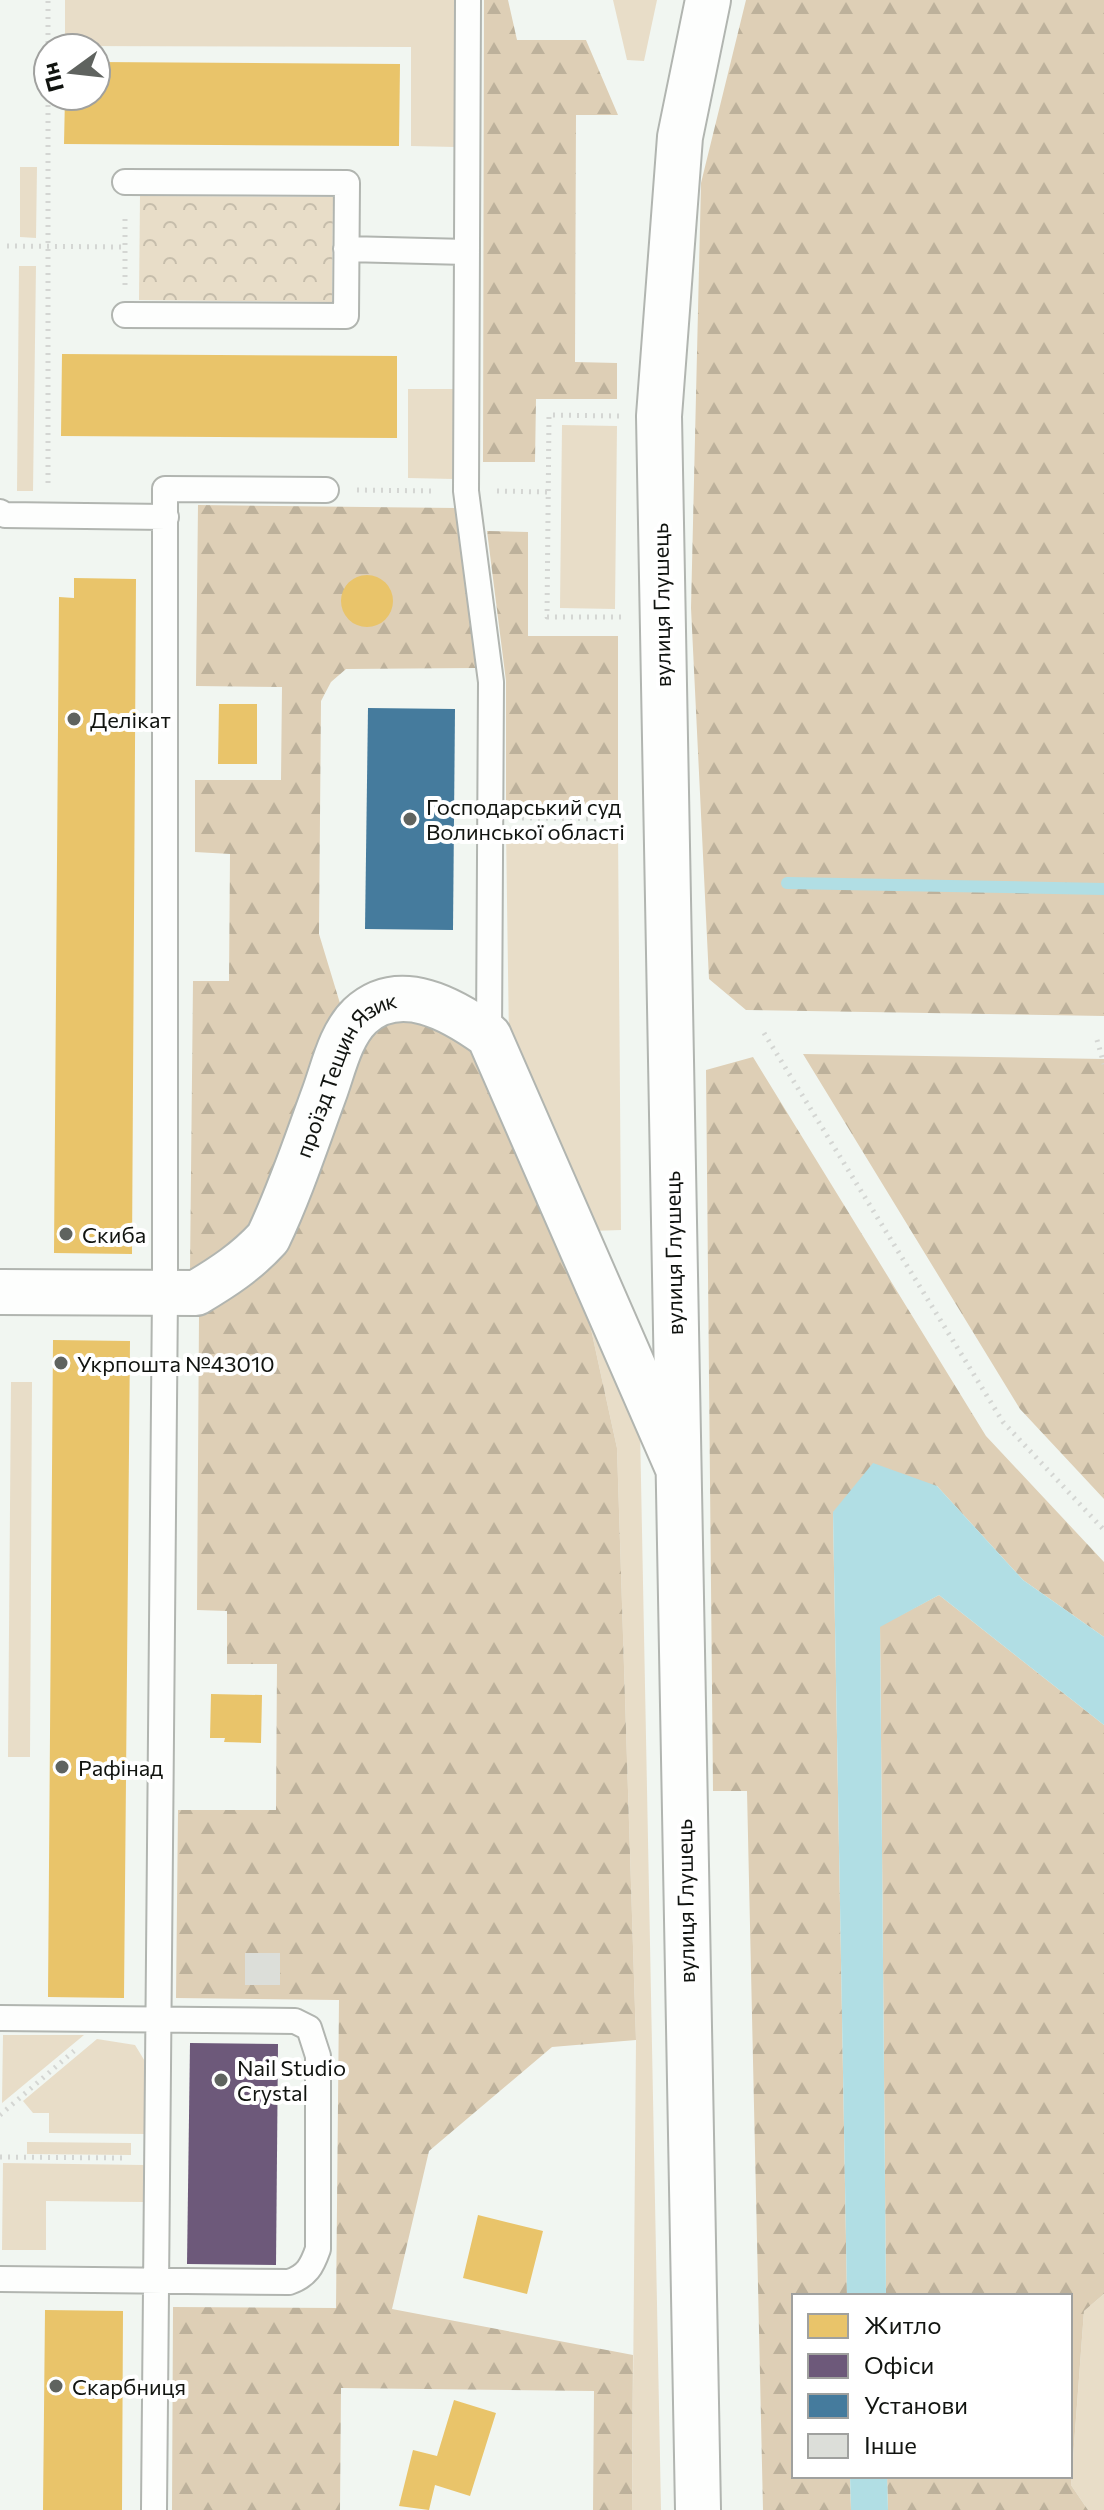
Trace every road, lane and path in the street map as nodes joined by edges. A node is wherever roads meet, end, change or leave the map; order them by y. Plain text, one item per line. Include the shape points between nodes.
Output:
1 (48, 0) edge
2 (468, 0) edge
3 (708, 0) edge
4 (125, 182) dead end
5 (7, 246) dead end
6 (47, 246) junction
7 (125, 247) dead end
8 (346, 249) junction
9 (467, 252) junction
10 (125, 315) dead end
11 (659, 416) junction
12 (326, 490) joint
13 (403, 491) dead end
14 (0, 512) edge
15 (48, 515) junction
16 (166, 517) junction
17 (662, 618) junction
18 (490, 817) junction
19 (665, 820) junction
20 (764, 1033) dead end
21 (489, 1036) junction
22 (1097, 1040) dead end
23 (1104, 1064) edge
24 (0, 1292) edge
25 (165, 1293) junction
26 (676, 1464) junction
27 (1104, 1530) edge
28 (0, 2018) edge
29 (112, 2019) junction
30 (158, 2019) junction
31 (0, 2115) edge
32 (0, 2157) edge
33 (156, 2159) junction
34 (0, 2279) edge
35 (156, 2280) junction
36 (154, 2510) edge
37 (698, 2510) edge

1 - 6 path
2 - 9 lane
3 - 11 street, вулиця Глушець via 680,137
4 - 8 lane via 347,183
5 - 6 path
6 - 7 path
6 - 15 path
8 - 9 lane
8 - 10 lane via 346,316
9 - 18 lane via 466,491 491,682
11 - 17 street, вулиця Глушець
11 - 17 path via 549,415 547,617
12 - 13 path
12 - 16 lane via 165,489
14 - 15 lane
15 - 16 lane
16 - 25 lane
17 - 19 street, вулиця Глушець
18 - 19 path
18 - 21 lane
19 - 26 street, вулиця Глушець
20 - 27 path via 1003,1422
21 - 25 street, проїзд Тещин Язик via 439,1004 420,1000 378,1005 360,1017 340,1051 268,1238 247,1261 196,1293
21 - 26 street
22 - 23 path
24 - 25 street, проїзд Тещин Язик
25 - 30 lane
26 - 37 street, вулиця Глушець
28 - 29 lane
29 - 30 lane
29 - 31 path
30 - 33 lane
30 - 35 lane via 295,2021 309,2028 318,2056 318,2249 302,2278 289,2282
32 - 33 path
33 - 35 lane
34 - 35 lane
35 - 36 lane

